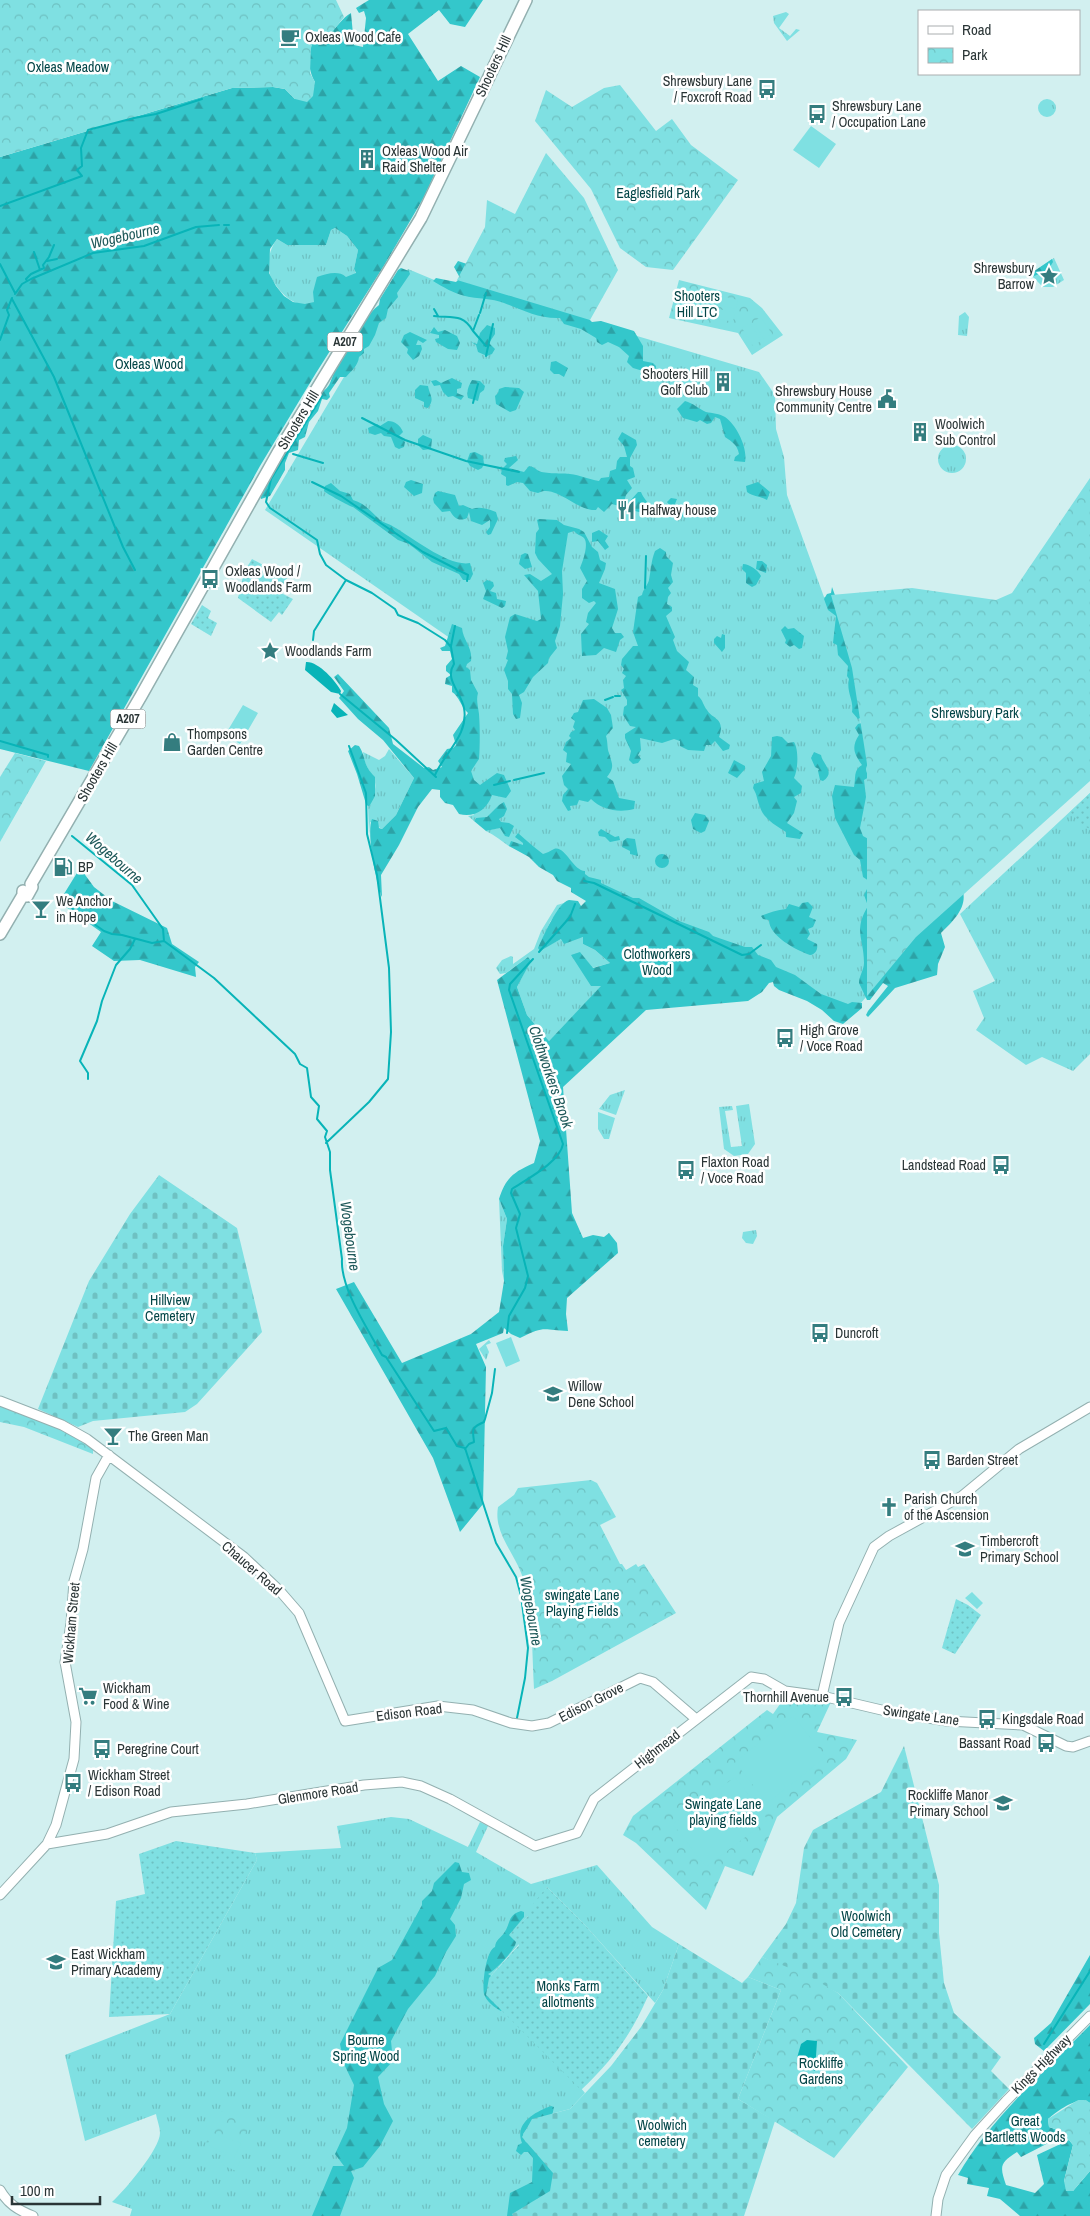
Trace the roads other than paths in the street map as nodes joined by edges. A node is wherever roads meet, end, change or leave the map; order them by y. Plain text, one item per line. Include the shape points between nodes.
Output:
1 (526, 0) edge
2 (0, 934) edge
3 (0, 1400) edge
4 (1090, 1406) edge
5 (109, 1455) junction
6 (751, 1677) joint
7 (822, 1696) junction
8 (473, 1710) joint
9 (696, 1719) junction
10 (345, 1721) joint
11 (1090, 1741) edge
12 (577, 1833) joint
13 (47, 1844) junction
14 (0, 1895) edge
15 (1090, 2016) edge
16 (0, 2190) edge
17 (33, 2216) edge
18 (936, 2216) edge

1 - 2 main road, Shooters Hill / A207 via 421,218 279,451 141,696 30,884 32,887 27,896 23,895
3 - 5 street via 62,1425
4 - 7 street via 1019,1450 962,1496 877,1544 839,1623
5 - 10 street, Chaucer Road via 244,1557 296,1608
5 - 13 street, Wickham Street via 96,1478 74,1581 65,1662 76,1722 74,1759 56,1825
6 - 7 street, Swingate Lane via 764,1679 785,1690
6 - 9 street, Highmead
7 - 11 street, Swingate Lane via 919,1717 1023,1725 1066,1746
8 - 9 street, Edison Grove via 511,1723 532,1726 549,1723 640,1678 653,1682
8 - 10 street, Edison Road via 438,1706
9 - 12 street, Highmead via 594,1799
12 - 13 street, Glenmore Road via 535,1846 450,1799 421,1786 402,1782 171,1812 107,1834
13 - 14 street, Wickham Street
15 - 18 street, Kings Highway via 975,2135 946,2175
16 - 17 street via 15,2208

